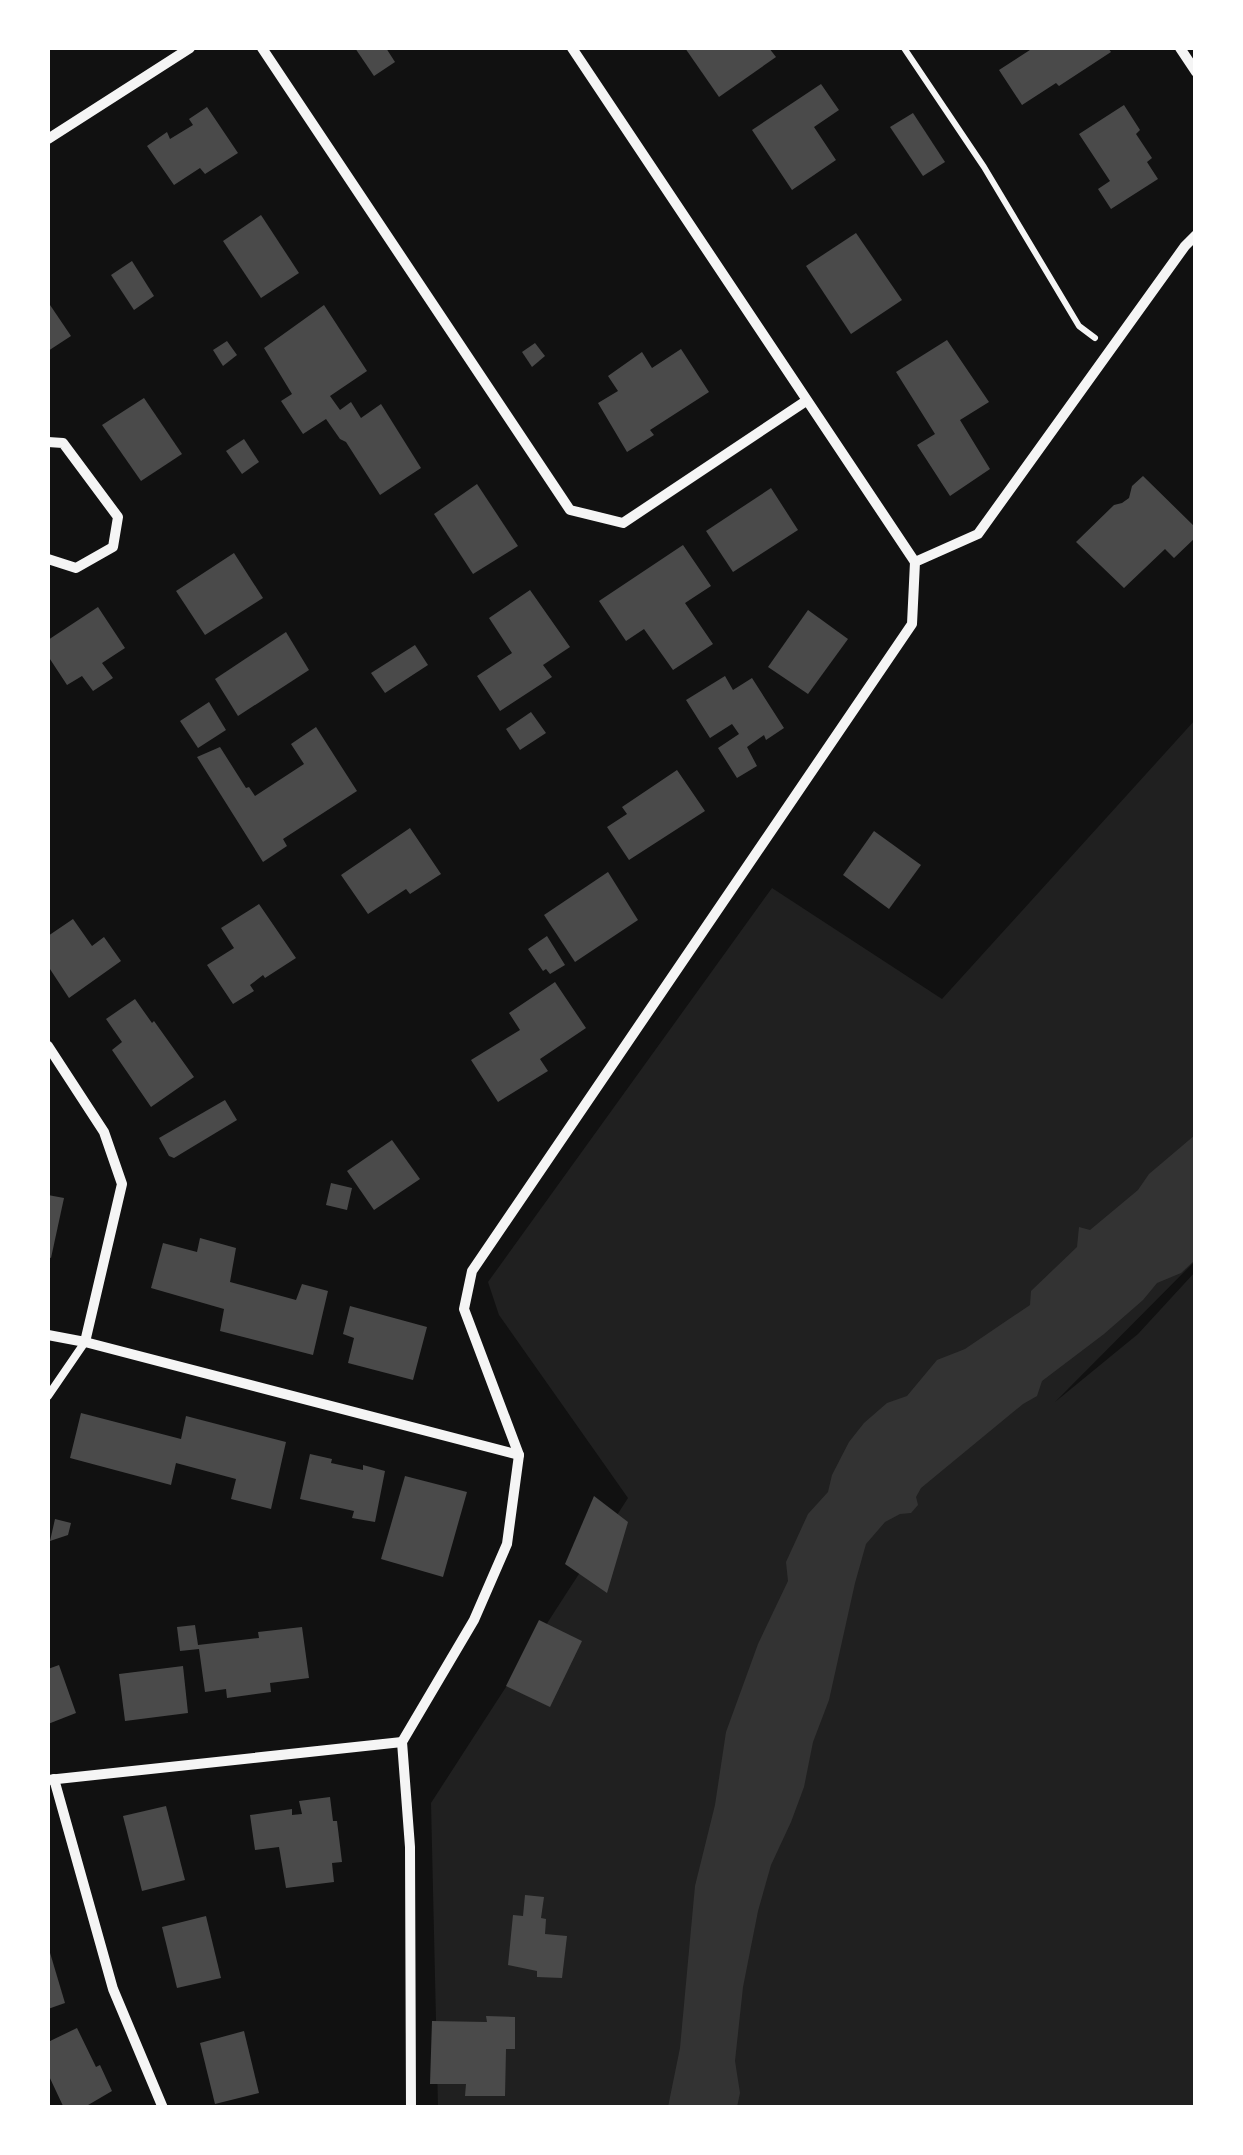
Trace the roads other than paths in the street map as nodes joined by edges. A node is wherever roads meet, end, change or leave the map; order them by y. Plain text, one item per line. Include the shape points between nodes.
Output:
1 (190, 48) edge
2 (262, 48) edge
3 (572, 48) edge
4 (1180, 48) edge
5 (1196, 72) edge
6 (48, 139) edge
7 (1196, 235) edge
8 (806, 402) junction
9 (48, 442) edge
10 (48, 559) edge
11 (915, 562) junction
12 (48, 1046) edge
13 (48, 1335) edge
14 (84, 1342) junction
15 (48, 1396) edge
16 (519, 1455) junction
17 (402, 1742) junction
18 (51, 1780) edge
19 (163, 2108) edge
20 (411, 2108) edge

1 - 6 street
2 - 8 street via 570,510 623,523
3 - 8 street
4 - 5 street
7 - 11 street via 978,534
8 - 11 street
9 - 10 street via 64,443 118,518 113,548 76,568
11 - 16 street via 912,624 472,1271 464,1309
12 - 14 street via 104,1132 122,1184
13 - 14 street
14 - 15 lane
14 - 16 street
16 - 17 street via 507,1544 474,1620
17 - 18 street
17 - 20 street via 410,1847
18 - 19 street via 113,1989

